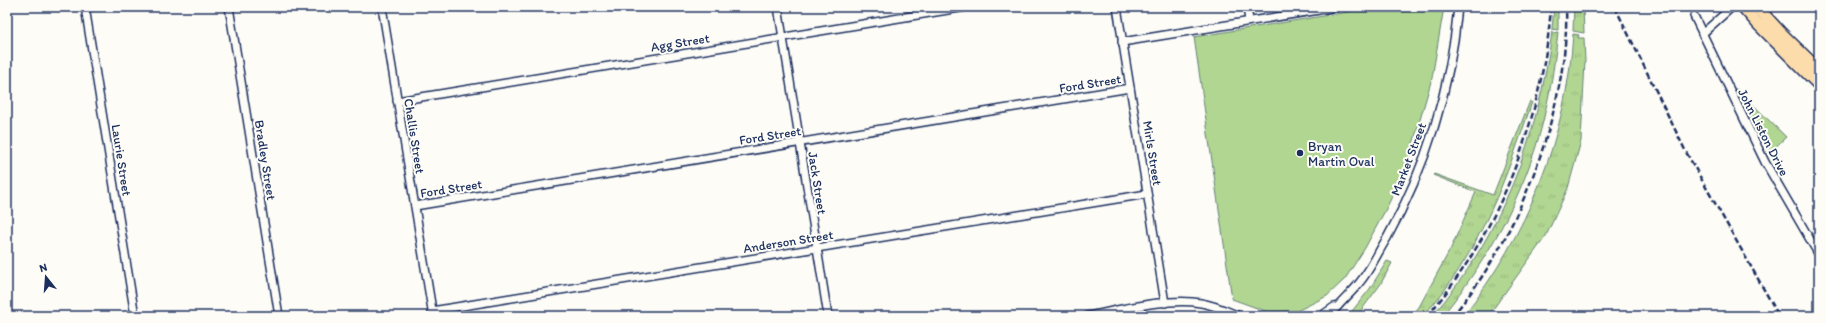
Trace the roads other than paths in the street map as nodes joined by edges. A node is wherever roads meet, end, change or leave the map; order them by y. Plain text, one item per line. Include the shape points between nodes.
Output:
1 (85, 7) edge
2 (229, 7) edge
3 (382, 7) edge
4 (778, 7) edge
5 (966, 7) edge
6 (1117, 7) edge
7 (1247, 7) edge
8 (1338, 7) edge
9 (1458, 7) edge
10 (1732, 7) edge
11 (1743, 7) edge
12 (1757, 7) edge
13 (1694, 16) dead end
14 (1249, 21) junction
15 (1702, 34) junction
16 (782, 37) junction
17 (1122, 42) junction
18 (1819, 70) edge
19 (1819, 85) edge
20 (1130, 88) junction
21 (397, 101) junction
22 (800, 142) junction
23 (1147, 194) junction
24 (414, 206) junction
25 (1816, 243) edge
26 (816, 248) junction
27 (1819, 255) edge
28 (1165, 303) junction
29 (1340, 303) junction
30 (432, 314) edge
31 (135, 316) edge
32 (279, 316) edge
33 (828, 316) edge
34 (1087, 316) edge
35 (1239, 316) edge
36 (1321, 316) edge
37 (1330, 316) edge

1 - 31 street, Laurie Street
2 - 32 street, Bradley Street
3 - 21 street, Challis Street
4 - 16 street, Jack Street
5 - 16 street, Agg Street
6 - 17 street, Mirls Street
7 - 14 street
8 - 14 street
9 - 29 street, Market Street via 1446,84 1420,167 1380,251 1360,282
10 - 15 street
11 - 19 main road
12 - 18 main road
13 - 15 street, John Liston Drive
14 - 17 street
15 - 25 street, John Liston Drive via 1765,162
16 - 21 street, Agg Street
16 - 22 street, Jack Street
17 - 20 street, Mirls Street
20 - 22 street, Ford Street
20 - 23 street, Mirls Street
21 - 24 street, Challis Street
22 - 24 street, Ford Street
22 - 26 street, Jack Street
23 - 26 street, Anderson Street
23 - 28 street, Mirls Street
24 - 30 street, Challis Street
25 - 27 street, John Liston Drive
26 - 30 street, Anderson Street
26 - 33 street, Jack Street
28 - 34 street
28 - 35 street via 1202,303
29 - 36 street, Market Street
29 - 37 street, Market Street

